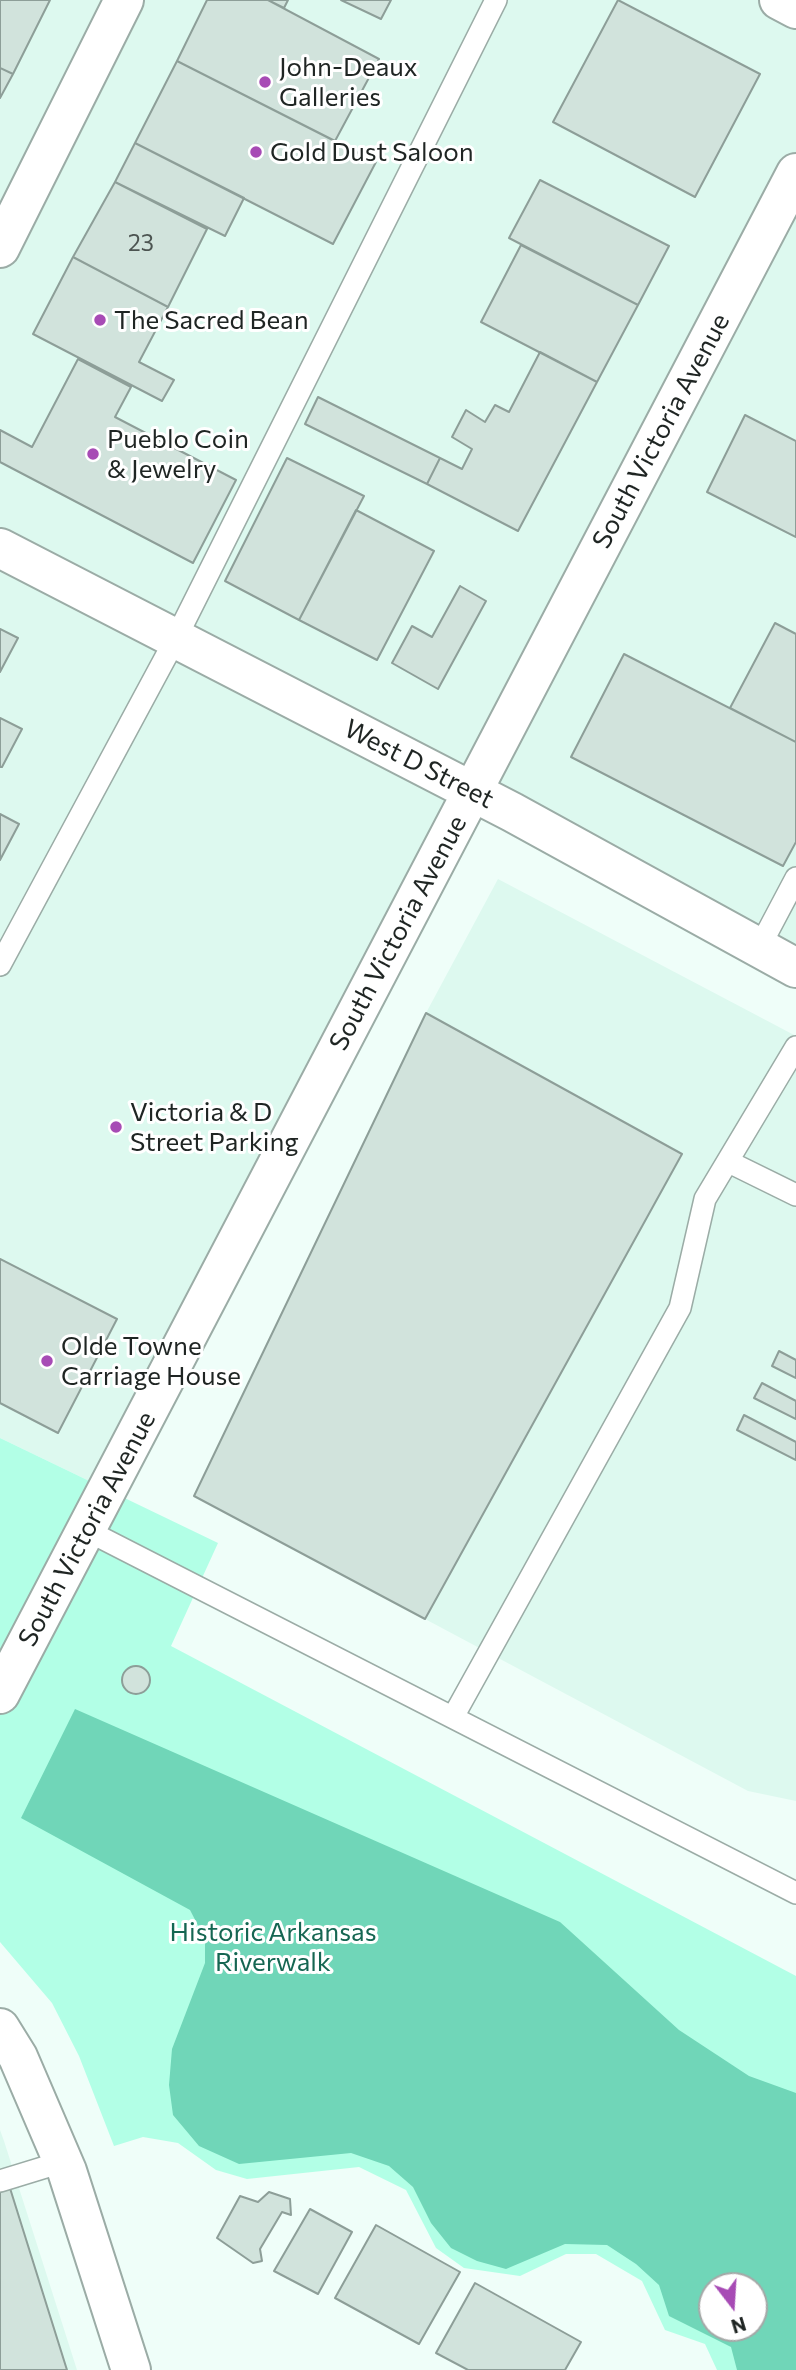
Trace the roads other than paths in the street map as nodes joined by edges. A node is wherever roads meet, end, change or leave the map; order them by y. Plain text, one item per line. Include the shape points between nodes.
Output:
1 (124, 0) edge
2 (496, 0) edge
3 (779, 0) edge
4 (796, 9) edge
5 (796, 173) edge
6 (0, 248) edge
7 (0, 548) edge
8 (176, 638) junction
9 (472, 792) junction
10 (796, 878) edge
11 (759, 948) junction
12 (0, 965) edge
13 (796, 968) edge
14 (796, 1046) edge
15 (729, 1161) junction
16 (796, 1195) edge
17 (86, 1530) junction
18 (0, 1694) edge
19 (453, 1717) junction
20 (796, 1893) edge
21 (0, 2028) edge
22 (64, 2166) junction
23 (0, 2181) edge
24 (131, 2370) edge

1 - 6 street
2 - 8 lane
3 - 4 street
5 - 9 street, South Victoria Avenue
7 - 8 street, West D Street
8 - 9 street, West D Street
8 - 12 lane
9 - 11 street, West D Street
9 - 17 street, South Victoria Avenue
10 - 11 lane
11 - 13 street, West D Street
14 - 15 lane
15 - 16 lane
15 - 19 lane via 705,1199 680,1308
17 - 18 street, South Victoria Avenue
17 - 19 lane
19 - 20 lane
21 - 22 street via 18,2057
22 - 23 lane
22 - 24 street

